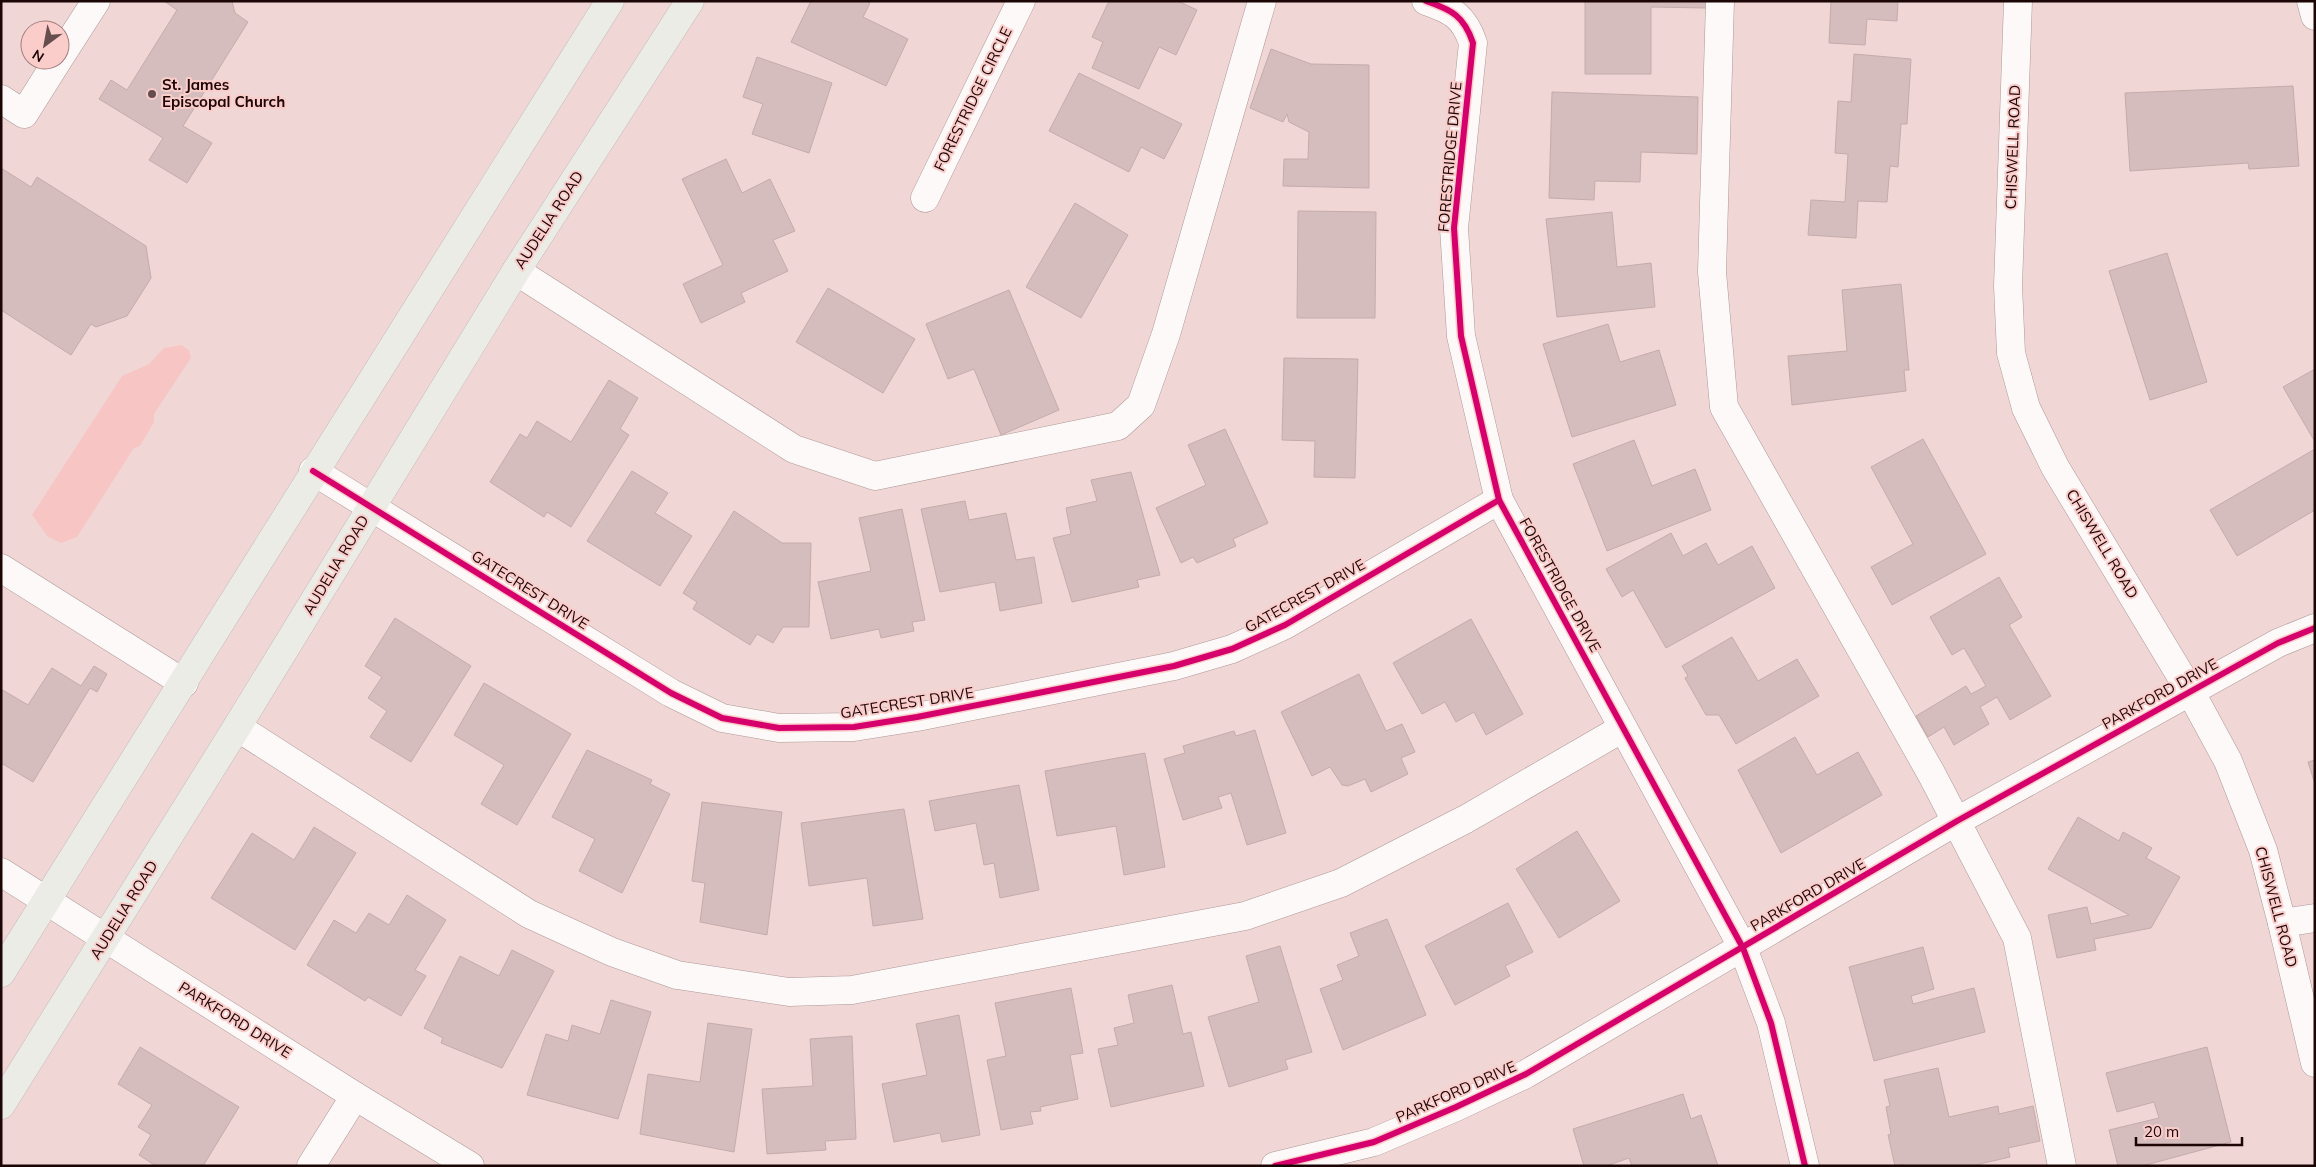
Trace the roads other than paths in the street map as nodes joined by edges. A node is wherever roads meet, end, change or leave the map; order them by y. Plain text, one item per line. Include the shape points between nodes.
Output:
1 (96, 1) edge
2 (610, 1) edge
3 (690, 1) edge
4 (1020, 1) edge
5 (1262, 1) edge
6 (1426, 1) edge
7 (1720, 1) edge
8 (2018, 1) edge
9 (2311, 1) edge
10 (2315, 16) edge
11 (70, 42) edge
12 (52, 70) edge
13 (1, 99) edge
14 (924, 198) dead end
15 (516, 271) junction
16 (313, 471) junction
17 (1500, 500) junction
18 (371, 506) junction
19 (1, 568) edge
20 (2315, 628) edge
21 (184, 683) junction
22 (2190, 691) junction
23 (237, 728) junction
24 (1623, 728) junction
25 (1957, 821) junction
26 (1, 872) edge
27 (47, 900) junction
28 (2315, 918) edge
29 (2282, 923) junction
30 (106, 938) junction
31 (1743, 948) junction
32 (1, 973) edge
33 (2315, 1063) edge
34 (355, 1096) junction
35 (1, 1105) edge
36 (311, 1166) edge
37 (470, 1166) edge
38 (1275, 1166) edge
39 (1805, 1166) edge
40 (2062, 1166) edge

1 - 11 street
2 - 16 main road
3 - 15 main road, AUDELIA ROAD
4 - 14 street, FORESTRIDGE CIRCLE
5 - 15 street via 1166,334 1141,405 1118,426 875,476 794,449
6 - 17 street, FORESTRIDGE DRIVE via 1450,10 1468,26 1473,44 1454,228 1461,336
7 - 25 street via 1712,272 1724,407
8 - 22 street, CHISWELL ROAD via 2008,286 2011,353 2026,408 2055,467
9 - 10 street
12 - 13 street via 24,114
15 - 18 main road, AUDELIA ROAD
16 - 18 street, GATECREST DRIVE
16 - 21 main road
17 - 18 street, GATECREST DRIVE via 1284,625 1232,649 1174,666 917,717 854,727 779,728 722,718 671,692
17 - 24 street, FORESTRIDGE DRIVE
18 - 23 main road, AUDELIA ROAD
19 - 21 street
20 - 22 street, PARKFORD DRIVE via 2278,643
21 - 27 main road
22 - 25 street, PARKFORD DRIVE
22 - 29 street, CHISWELL ROAD via 2228,761 2262,850
23 - 24 street via 529,914 612,952 677,975 789,992 852,990 1245,916 1341,883 1466,819
23 - 30 main road, AUDELIA ROAD
24 - 31 street, FORESTRIDGE DRIVE
25 - 31 street, PARKFORD DRIVE
25 - 40 street via 2017,938
26 - 27 street, PARKFORD DRIVE
27 - 30 street, PARKFORD DRIVE
27 - 32 main road
28 - 29 street
29 - 33 street, CHISWELL ROAD
30 - 34 street, PARKFORD DRIVE
30 - 35 main road, AUDELIA ROAD
31 - 38 street, PARKFORD DRIVE via 1526,1074 1456,1107 1374,1142
31 - 39 street, FORESTRIDGE DRIVE via 1771,1023
34 - 36 street
34 - 37 street, PARKFORD DRIVE

